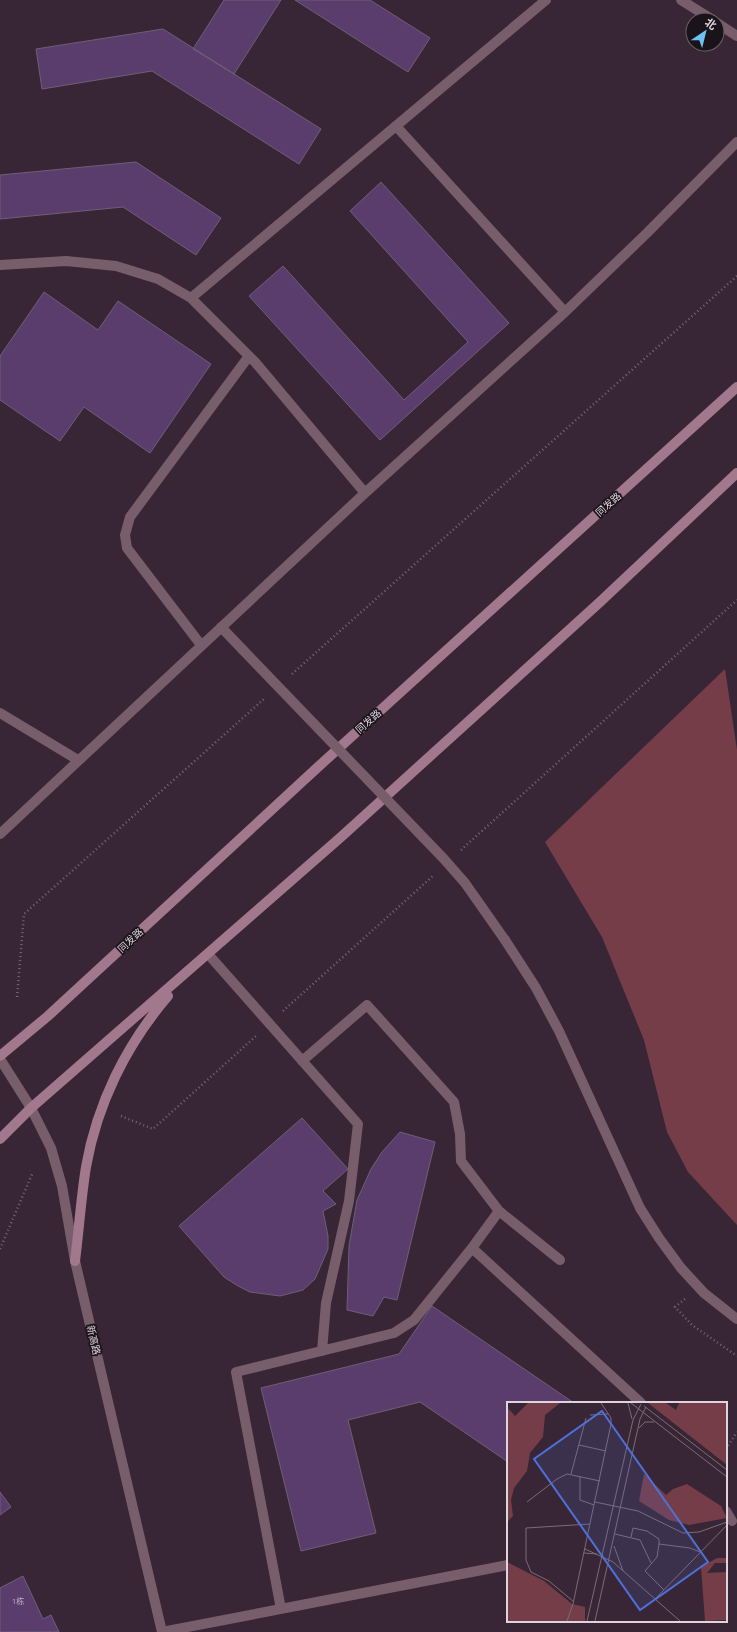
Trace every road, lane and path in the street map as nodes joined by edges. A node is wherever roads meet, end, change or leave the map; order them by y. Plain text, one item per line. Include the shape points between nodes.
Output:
1 (546, 0) edge
2 (682, 0) edge
3 (701, 12) edge
4 (725, 28) edge
5 (737, 36) edge
6 (396, 126) junction
7 (737, 142) edge
8 (0, 265) edge
9 (737, 276) edge
10 (191, 298) junction
11 (565, 312) junction
12 (249, 356) junction
13 (737, 387) edge
14 (737, 473) edge
15 (365, 493) junction
16 (221, 627) junction
17 (201, 645) junction
18 (291, 675) dead end
19 (267, 696) dead end
20 (0, 713) edge
21 (78, 760) junction
22 (0, 834) edge
23 (208, 954) junction
24 (188, 972) junction
25 (17, 997) dead end
26 (0, 1056) edge
27 (0, 1059) edge
28 (302, 1061) junction
29 (31, 1108) junction
30 (0, 1139) edge
31 (33, 1172) dead end
32 (499, 1211) junction
33 (472, 1248) junction
34 (0, 1249) edge
35 (560, 1260) dead end
36 (76, 1261) junction
37 (699, 1287) junction
38 (737, 1319) edge
39 (322, 1351) junction
40 (737, 1356) edge
41 (640, 1402) edge
42 (737, 1432) edge
43 (727, 1447) edge
44 (507, 1565) edge
45 (281, 1609) junction
46 (162, 1632) edge

1 - 6 street
2 - 3 street
4 - 5 street
6 - 10 street
6 - 11 street
7 - 11 street
8 - 10 street via 66,261 116,266 158,279
9 - 18 path
10 - 12 street
11 - 15 street
12 - 15 street
12 - 17 street via 130,517 125,535 126,548
13 - 26 main road, 同发路 via 48,1016
14 - 23 main road via 594,608
15 - 16 street
16 - 17 street
16 - 37 street, bridge via 470,889 536,988 559,1031 640,1208 663,1244
17 - 21 street
19 - 25 path via 24,914
20 - 21 street
21 - 22 street
23 - 24 main road
23 - 28 street
24 - 29 main road
24 - 36 main road via 142,1030 108,1090 95,1128 86,1167
27 - 29 street, 新高路
28 - 32 street via 367,1005 454,1102 460,1134 461,1161
28 - 39 street via 358,1124 349,1201 326,1303
29 - 30 main road
29 - 36 street, 新高路 via 51,1148 62,1186
31 - 34 path
32 - 33 street
32 - 35 street
33 - 39 street via 414,1320 394,1333
33 - 41 street
36 - 46 street, 新高路
37 - 38 street
37 - 40 path via 675,1307 692,1325
39 - 45 street via 236,1372
42 - 43 path
44 - 45 street
45 - 46 street

